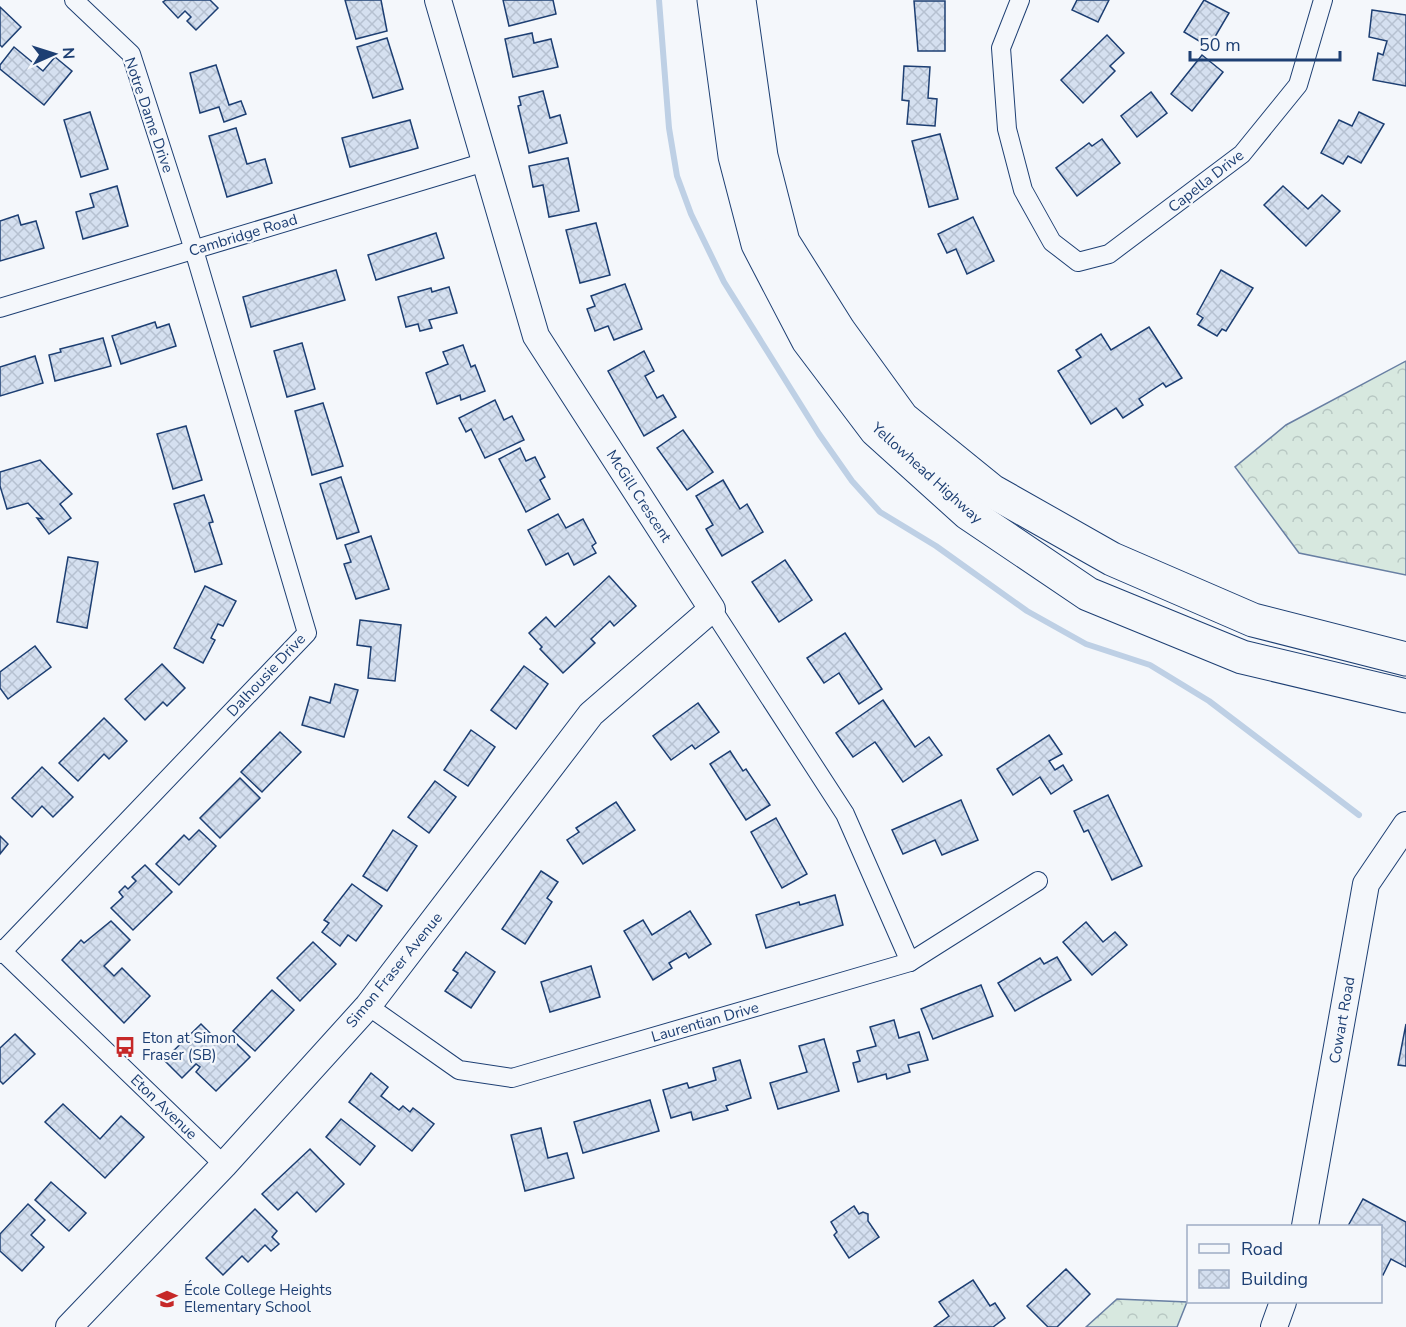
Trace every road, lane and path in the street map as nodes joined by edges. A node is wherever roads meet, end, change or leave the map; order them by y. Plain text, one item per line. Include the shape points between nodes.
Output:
1 (74, 0) edge
2 (438, 0) edge
3 (714, 0) edge
4 (739, 0) edge
5 (1020, 0) edge
6 (1323, 0) edge
7 (485, 162) junction
8 (194, 250) junction
9 (0, 308) edge
10 (712, 609) junction
11 (1406, 659) edge
12 (1406, 696) edge
13 (1406, 825) edge
14 (1038, 881) dead end
15 (1, 952) edge
16 (910, 962) junction
17 (368, 1006) junction
18 (224, 1165) junction
19 (1305, 1225) edge
20 (1283, 1303) edge
21 (69, 1327) edge
22 (1274, 1327) edge

1 - 8 street, Notre Dame Drive via 131,54
2 - 7 street, McGill Crescent
3 - 12 highway, Yellowhead Highway via 735,156 758,244 808,340 876,430 968,513 1088,594 1242,657
4 - 11 highway, Yellowhead Highway via 761,156 783,242 839,331 902,418 992,491 1112,559 1253,620
5 - 6 street, Capella Drive via 1001,48 1007,129 1023,190 1052,242 1078,262 1109,254 1242,154 1298,85
7 - 8 street, Cambridge Road
7 - 10 street, McGill Crescent via 536,336
8 - 9 street, Cambridge Road
8 - 15 street, Dalhousie Drive via 307,633
10 - 16 street, McGill Crescent via 845,814
10 - 17 street, Simon Fraser Avenue via 591,714
13 - 19 street, Cowart Road via 1366,884
14 - 16 street, Laurentian Drive
15 - 18 street, Eton Avenue
16 - 17 street, Laurentian Drive via 512,1078 459,1070
17 - 18 street, Simon Fraser Avenue
18 - 21 street, Simon Fraser Avenue
20 - 22 street

